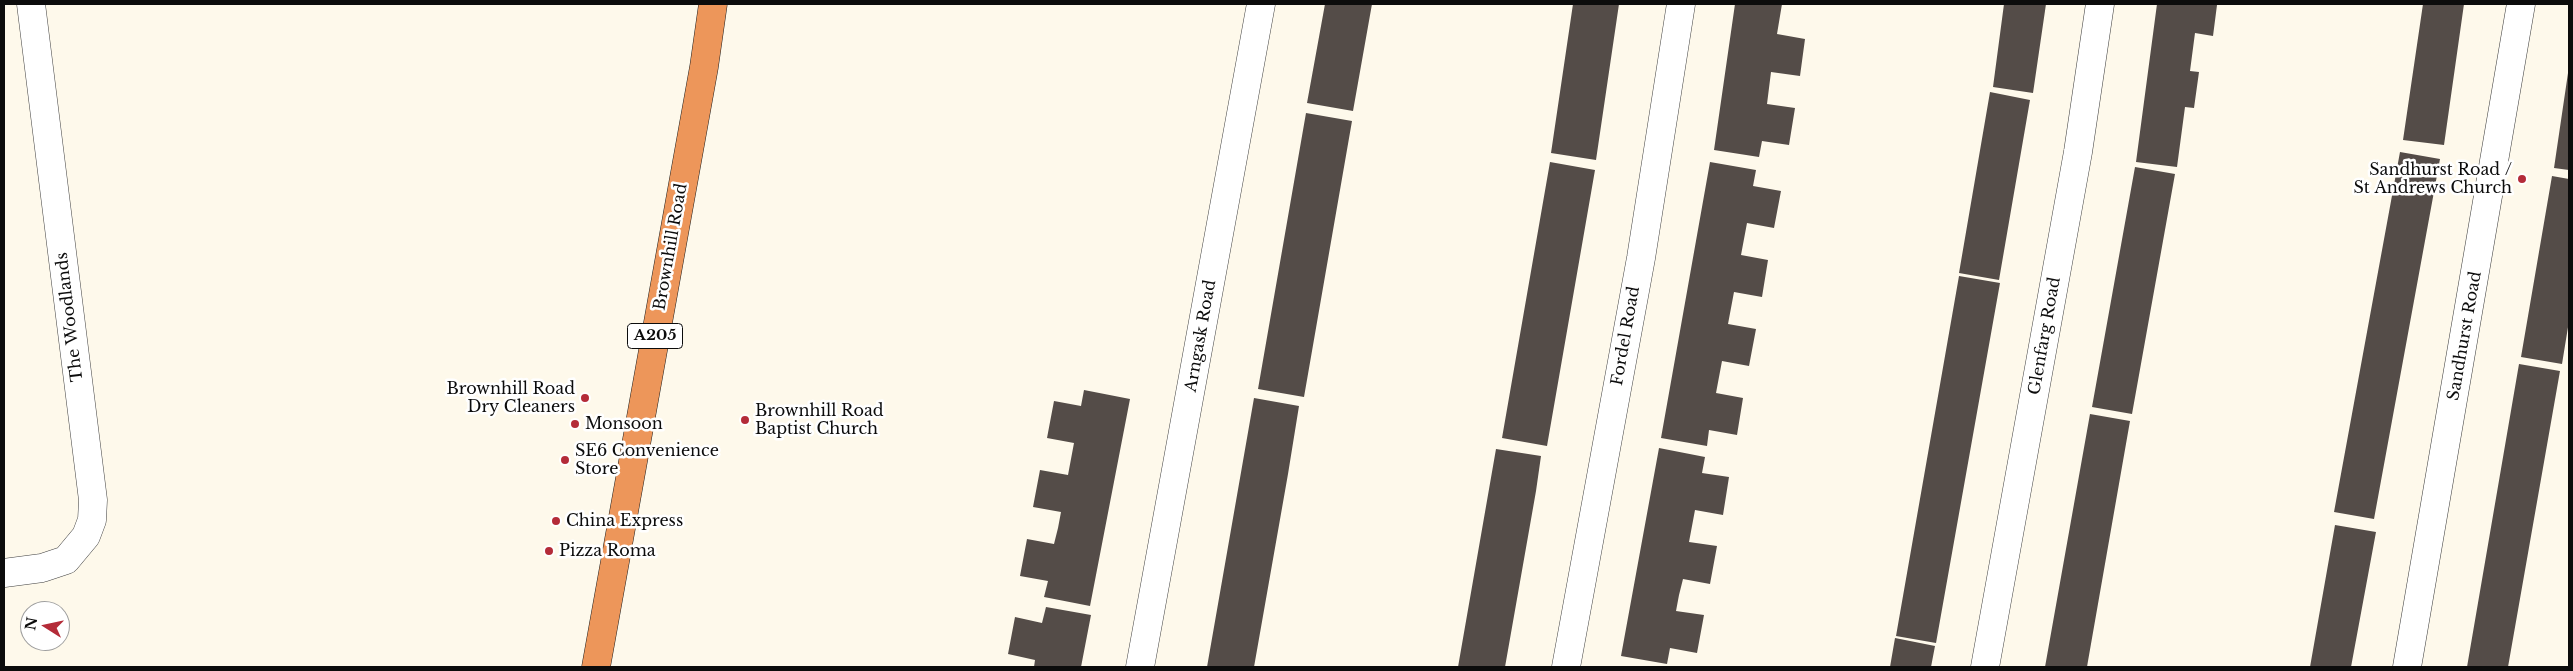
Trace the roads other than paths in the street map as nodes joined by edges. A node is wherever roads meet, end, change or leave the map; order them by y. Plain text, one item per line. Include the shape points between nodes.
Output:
1 (31, 4) edge
2 (713, 4) edge
3 (1261, 4) edge
4 (1682, 4) edge
5 (2100, 4) edge
6 (2521, 4) edge
7 (4, 573) edge
8 (596, 667) edge
9 (1140, 667) edge
10 (1566, 667) edge
11 (1985, 667) edge
12 (2408, 667) edge

1 - 7 street, The Woodlands via 93,500 92,520 86,536 66,560 42,568
2 - 8 highway, Brownhill Road / A205
3 - 9 street, Arngask Road
4 - 10 street, Fordel Road via 1642,248
5 - 11 street, Glenfarg Road via 2078,152
6 - 12 street, Sandhurst Road

